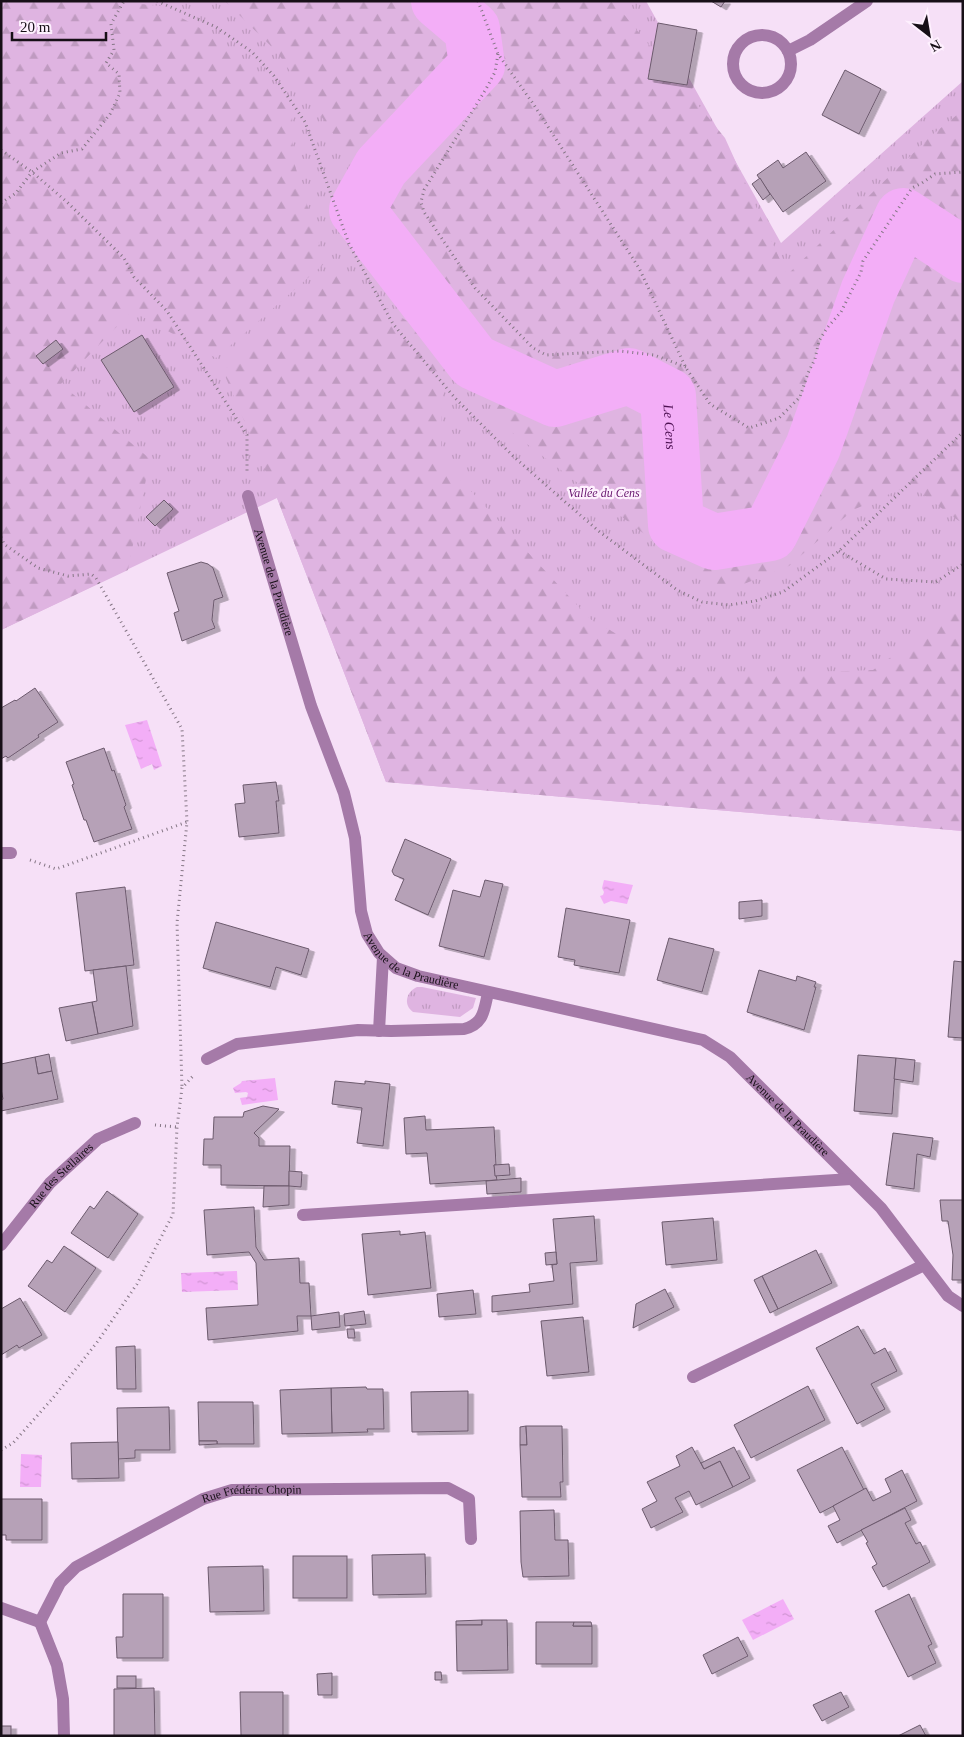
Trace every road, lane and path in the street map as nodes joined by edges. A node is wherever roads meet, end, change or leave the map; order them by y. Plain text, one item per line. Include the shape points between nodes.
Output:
1 (124, 1) edge
2 (157, 1) edge
3 (478, 1) edge
4 (867, 1) edge
5 (788, 51) junction
6 (498, 54) junction
7 (1, 150) edge
8 (32, 172) junction
9 (963, 172) edge
10 (1, 203) edge
11 (686, 368) junction
12 (961, 433) edge
13 (963, 440) edge
14 (248, 496) joint
15 (1, 537) edge
16 (839, 551) junction
17 (963, 564) edge
18 (188, 822) junction
19 (6, 853) edge
20 (383, 957) junction
21 (488, 993) junction
22 (379, 1031) junction
23 (207, 1059) joint
24 (182, 1088) junction
25 (134, 1123) dead end
26 (851, 1178) junction
27 (303, 1215) dead end
28 (1, 1245) edge
29 (924, 1265) junction
30 (963, 1306) edge
31 (693, 1377) dead end
32 (1, 1450) edge
33 (471, 1539) dead end
34 (1, 1608) edge
35 (40, 1622) junction
36 (64, 1736) edge

1 - 8 path via 111,24 114,50 106,62 119,74 120,93 110,114 82,149 61,153
2 - 16 path via 216,27 252,52 274,76 305,122 348,244 393,324 455,398 512,456 602,533 677,590 702,602 728,605 783,592
3 - 6 path
4 - 5 street
5 - 5 street via 768,36 750,38 737,49 734,57 736,76 750,90 770,92 785,80 790,71
6 - 11 path via 639,268
6 - 11 path via 495,72 486,89 424,190 421,202 424,212 474,288 533,348 546,355 620,351 654,355
7 - 8 path
8 - 10 path via 16,193
8 - 14 path via 124,258 134,277 167,311 247,435
9 - 11 path via 935,174 912,188 863,261 861,272 841,312 819,340 800,397 779,418 749,428 710,404
12 - 13 path
12 - 16 path
14 - 20 street, Avenue de la Praudière via 310,706 344,793 355,838 360,911 366,934
15 - 18 path via 4,544 38,568 68,576 91,574 96,578 182,729
16 - 17 path via 886,579 936,582
18 - 19 path via 56,869
18 - 24 path via 177,922
20 - 21 street, Avenue de la Praudière via 396,968 418,976
20 - 22 street
21 - 22 street via 482,1017 473,1026 464,1029
21 - 26 street, Avenue de la Praudière via 703,1040 730,1057
22 - 23 street via 358,1030 237,1044
23 - 24 path
24 - 32 path via 172,1214 137,1284 53,1398 13,1443
25 - 28 street, Rue des Stellaires via 98,1139 50,1183
26 - 27 street
26 - 29 street, Avenue de la Praudière via 881,1208
29 - 30 street, Avenue de la Praudière via 948,1296
29 - 31 street
33 - 35 street, Rue Frédéric Chopin via 468,1499 448,1488 232,1490 203,1499 76,1567 60,1583
34 - 35 street
35 - 36 street via 57,1665 63,1699

